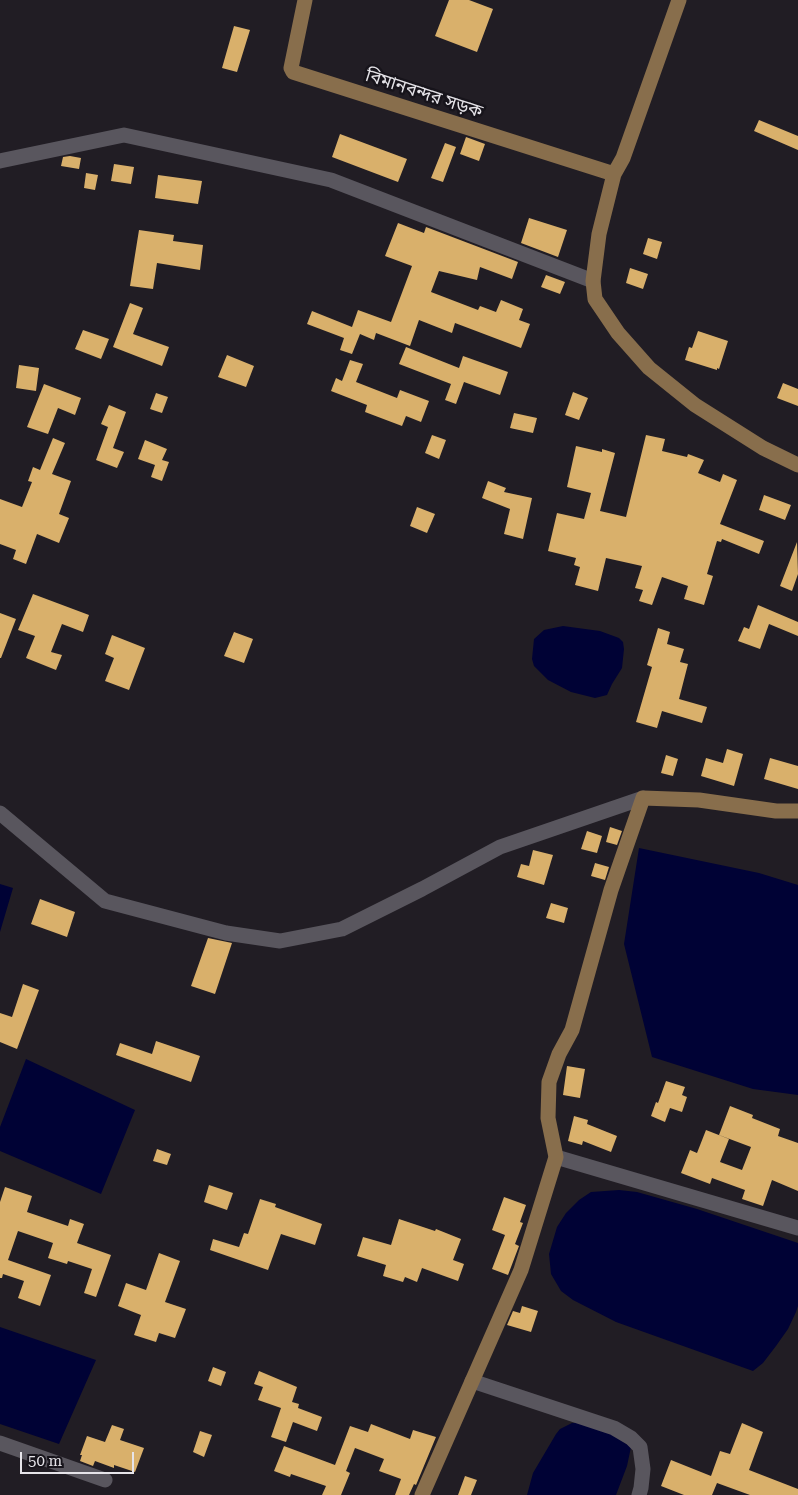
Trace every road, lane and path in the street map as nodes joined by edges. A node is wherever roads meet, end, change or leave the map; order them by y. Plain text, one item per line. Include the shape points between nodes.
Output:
1 (305, 0) edge
2 (677, 6) edge
3 (0, 161) edge
4 (614, 174) junction
5 (592, 281) junction
6 (798, 464) edge
7 (643, 798) junction
8 (798, 811) edge
9 (0, 813) edge
10 (556, 1157) junction
11 (798, 1228) edge
12 (472, 1381) junction
13 (0, 1444) edge
14 (105, 1480) dead end
15 (422, 1495) edge
16 (639, 1495) edge

1 - 4 main road, বিমানবন্দর সড়ক via 291,68 294,72
2 - 4 main road via 623,158
3 - 5 street via 124,135 331,180
4 - 5 main road via 599,234
5 - 6 main road via 595,299 618,333 649,368 695,405 763,448
7 - 8 main road via 700,800
7 - 9 street via 500,847 342,929 280,941 226,933 105,900
7 - 10 main road via 611,890 572,1030 549,1082 548,1118
10 - 11 street
10 - 12 main road via 521,1270
12 - 15 main road
12 - 16 street via 614,1428 631,1438 640,1447 642,1461
13 - 14 street

